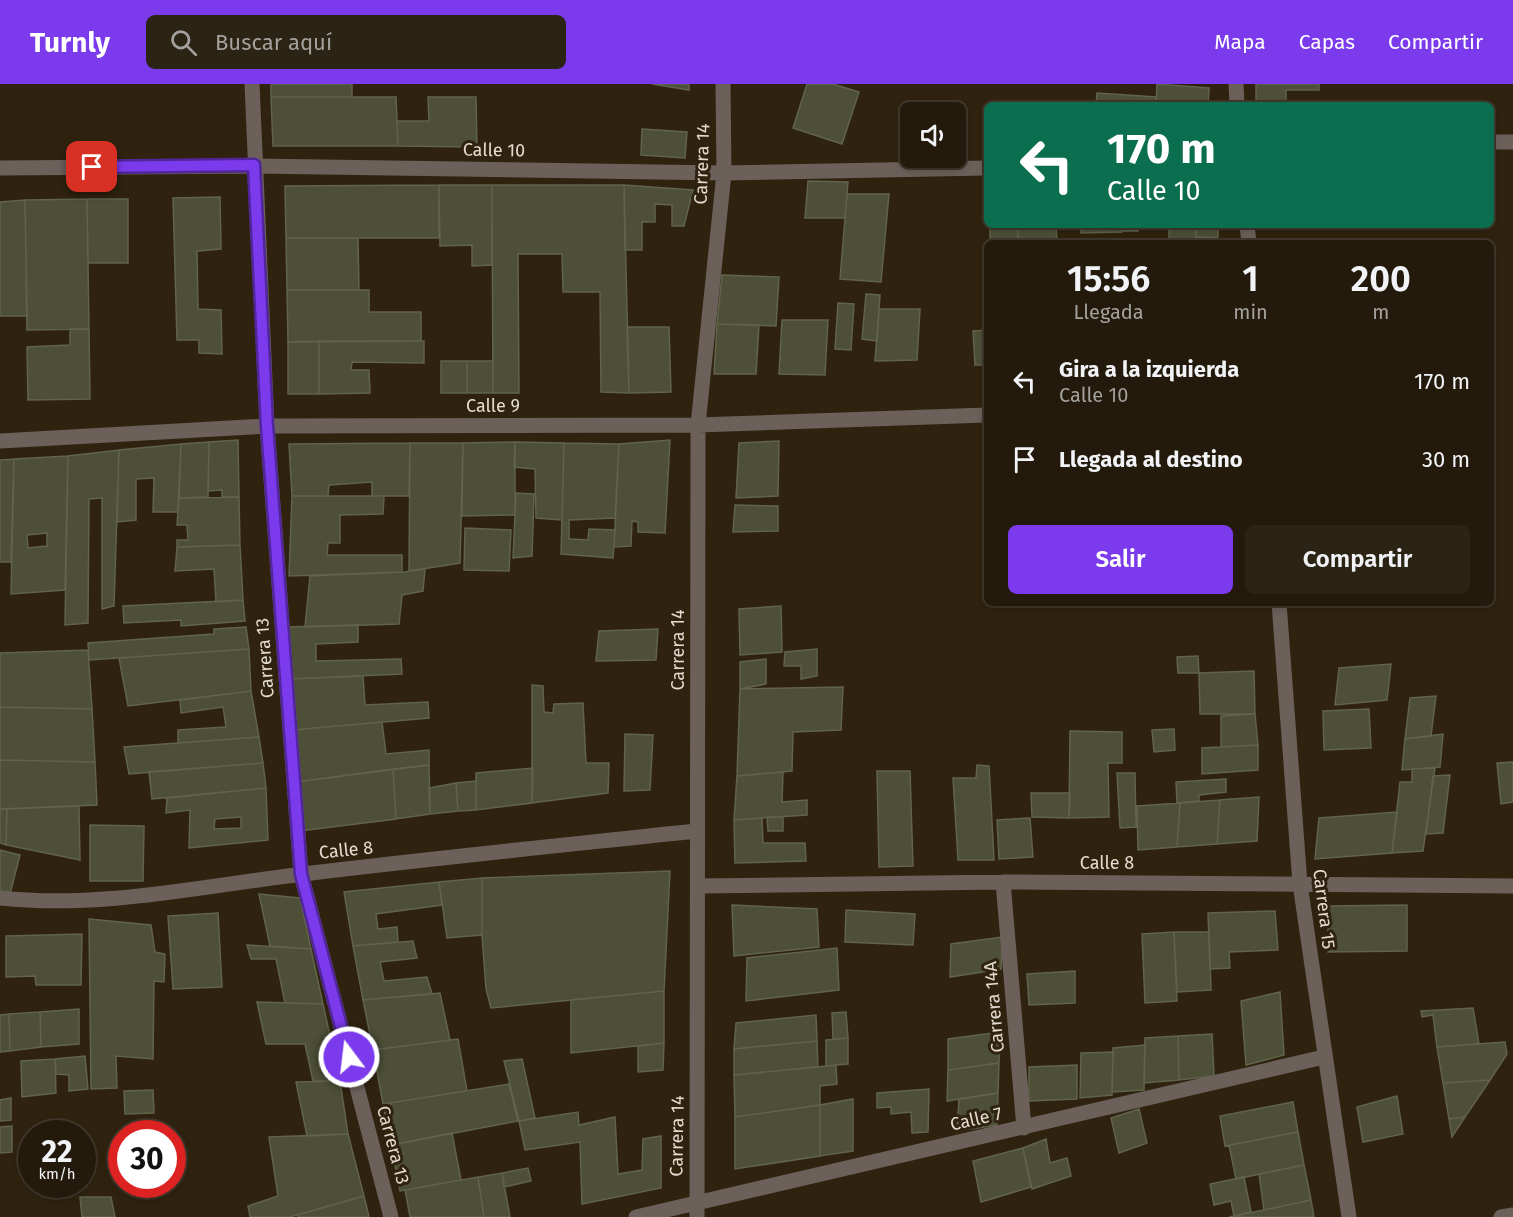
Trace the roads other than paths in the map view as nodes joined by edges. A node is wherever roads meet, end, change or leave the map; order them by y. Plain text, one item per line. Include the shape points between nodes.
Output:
1 (252, 84) edge
2 (723, 84) edge
3 (1236, 84) edge
4 (1237, 102) edge
5 (1494, 142) edge
6 (1513, 142) edge
7 (254, 165) junction
8 (0, 168) edge
9 (984, 168) edge
10 (724, 173) junction
11 (984, 415) edge
12 (698, 425) junction
13 (267, 426) junction
14 (0, 441) edge
15 (1279, 606) edge
16 (696, 831) junction
17 (301, 874) junction
18 (1003, 882) junction
19 (1300, 885) junction
20 (700, 886) junction
21 (1513, 886) edge
22 (0, 898) edge
23 (1324, 1057) junction
24 (1024, 1128) junction
25 (697, 1211) edge
26 (1513, 1215) edge
27 (391, 1217) edge
28 (636, 1217) edge
29 (1349, 1217) edge
30 (1501, 1217) edge

1 - 7 street, Carrera 13
2 - 10 street, Carrera 14
3 - 4 street
5 - 6 street
7 - 8 street, Calle 10
7 - 10 street, Calle 10
7 - 13 street, Carrera 13
9 - 10 street, Calle 10
10 - 12 street, Carrera 14
11 - 12 street, Calle 9
12 - 13 street, Calle 9
12 - 16 street, Carrera 14
13 - 14 street, Calle 9
13 - 17 street, Carrera 13
15 - 19 street, Carrera 15
16 - 17 street, Calle 8
16 - 20 street, Carrera 14
17 - 22 street, Calle 8 via 110,899
17 - 27 street, Carrera 13
18 - 19 street, Calle 8
18 - 20 street, Calle 8
18 - 24 street, Carrera 14A
19 - 21 street, Calle 8
19 - 23 street, Carrera 15
20 - 25 street, Carrera 14
23 - 24 street, Calle 7
23 - 29 street, Carrera 15
24 - 25 street, Calle 7
25 - 28 street, Calle 7
26 - 30 street

